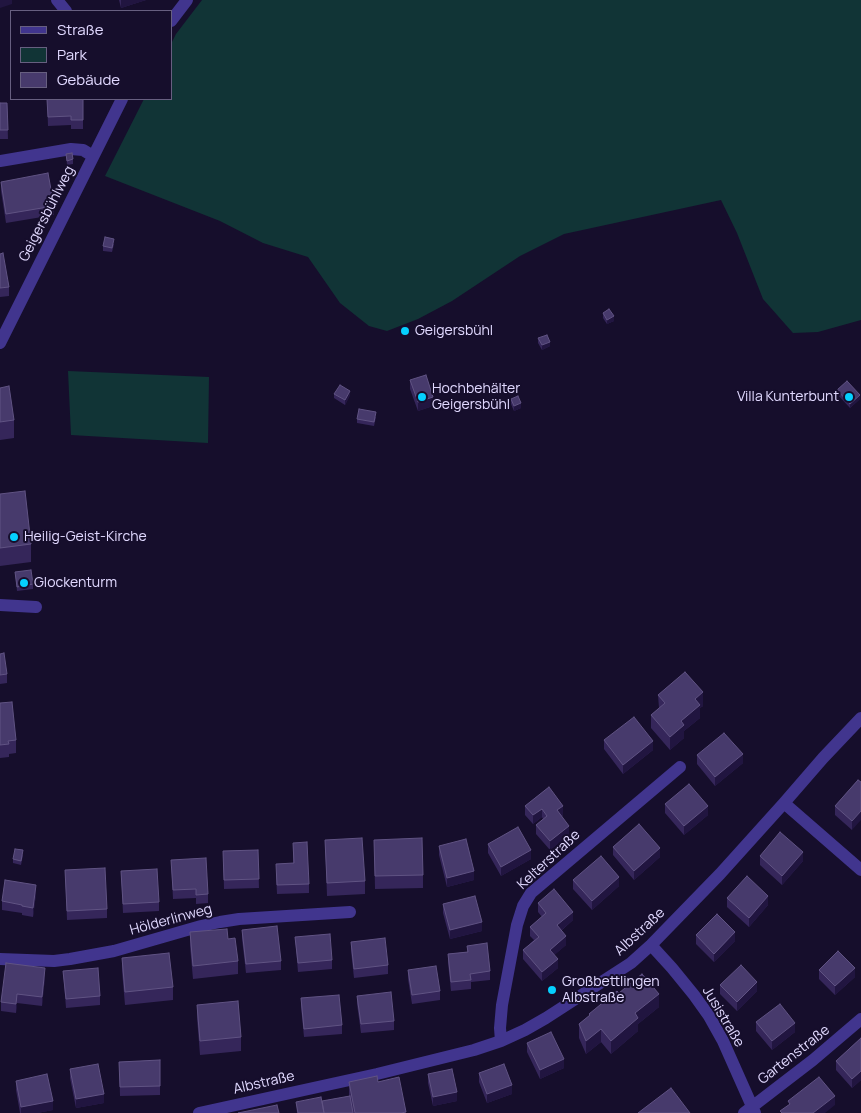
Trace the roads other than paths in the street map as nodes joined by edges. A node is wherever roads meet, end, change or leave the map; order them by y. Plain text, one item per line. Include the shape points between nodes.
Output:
1 (57, 0) edge
2 (186, 0) edge
3 (65, 10) edge
4 (172, 20) edge
5 (121, 100) edge
6 (93, 156) junction
7 (0, 161) edge
8 (0, 343) edge
9 (0, 605) edge
10 (36, 606) dead end
11 (861, 718) edge
12 (680, 767) dead end
13 (784, 803) junction
14 (861, 870) edge
15 (350, 912) dead end
16 (651, 945) junction
17 (0, 959) edge
18 (861, 1019) edge
19 (501, 1042) junction
20 (750, 1111) edge
21 (199, 1113) edge

1 - 3 street
2 - 4 street
5 - 6 street, Geigersbühlweg
6 - 7 street via 83,150 71,150
6 - 8 street, Geigersbühlweg
9 - 10 street
11 - 13 street, Albstraße
12 - 19 street, Kelterstraße via 531,894 523,906 502,1005
13 - 14 street
13 - 16 street, Albstraße
15 - 17 street, Hölderlinweg via 220,922 114,951 70,959
16 - 19 street, Albstraße via 631,963 546,1018
16 - 20 street, Jusistraße via 709,1016 723,1041
18 - 20 street, Gartenstraße
19 - 21 street, Albstraße via 377,1074

